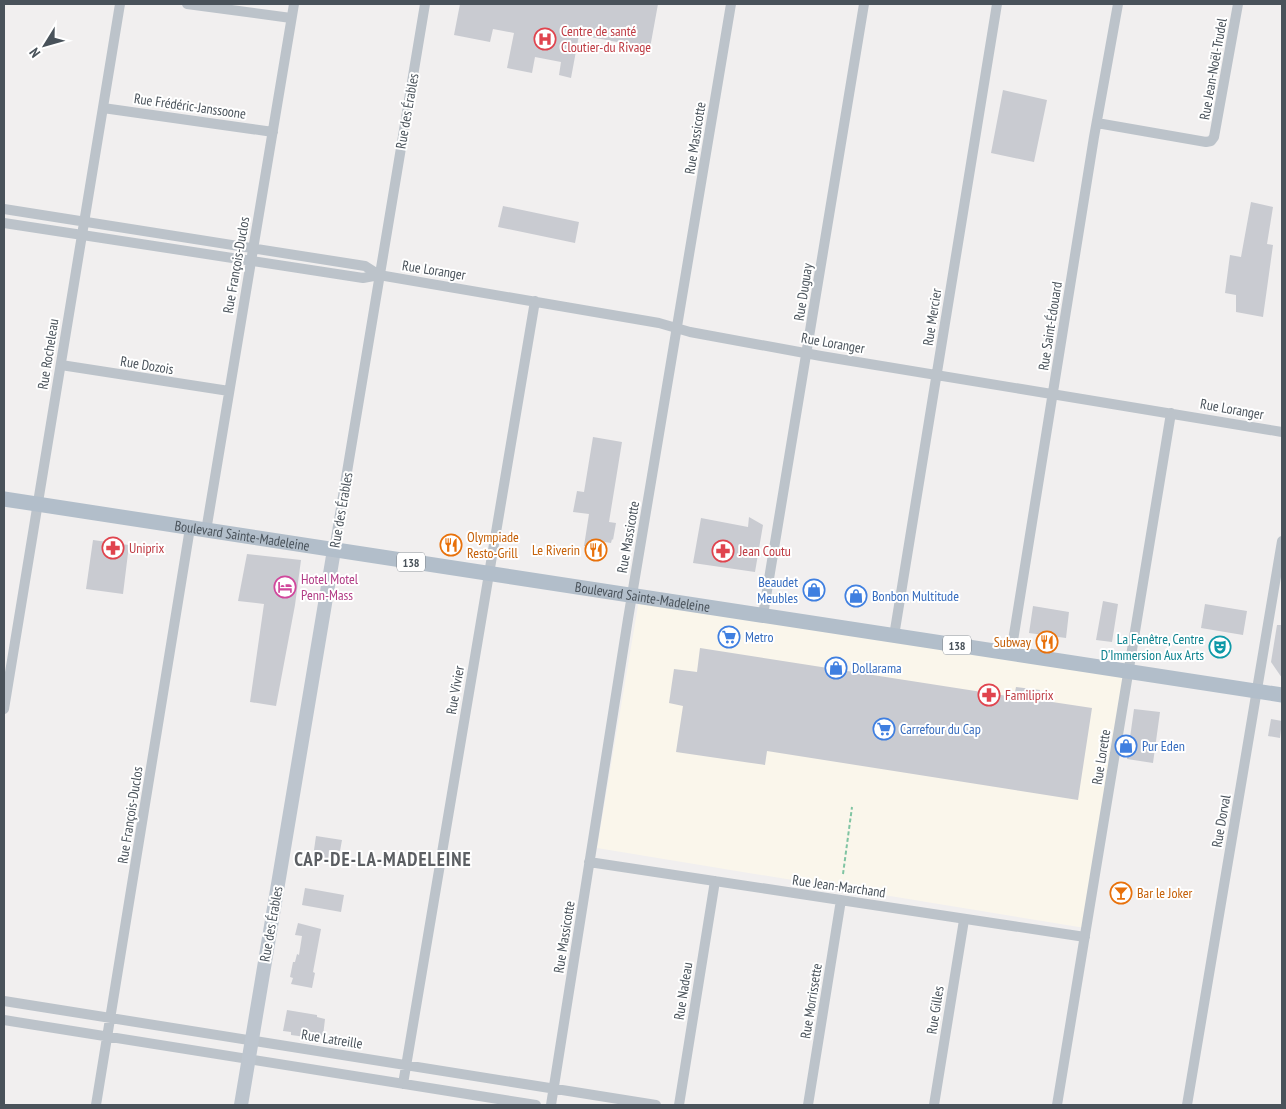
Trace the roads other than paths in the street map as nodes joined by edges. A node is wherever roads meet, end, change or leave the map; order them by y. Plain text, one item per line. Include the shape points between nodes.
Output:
1 (120, 4) edge
2 (186, 4) edge
3 (294, 4) edge
4 (425, 4) edge
5 (731, 4) edge
6 (864, 4) edge
7 (998, 4) edge
8 (1118, 4) edge
9 (1238, 4) edge
10 (291, 18) junction
11 (103, 108) junction
12 (1097, 123) junction
13 (273, 132) junction
14 (4, 209) edge
15 (84, 222) junction
16 (4, 223) edge
17 (81, 235) junction
18 (253, 248) junction
19 (251, 261) junction
20 (380, 275) junction
21 (535, 301) junction
22 (677, 328) junction
23 (807, 353) junction
24 (61, 365) junction
25 (936, 374) junction
26 (229, 391) junction
27 (1053, 394) junction
28 (1171, 413) junction
29 (1282, 432) edge
30 (4, 499) edge
31 (37, 504) junction
32 (190, 528) junction
33 (206, 531) junction
34 (1282, 541) edge
35 (334, 550) junction
36 (488, 574) junction
37 (632, 595) junction
38 (763, 614) junction
39 (894, 636) junction
40 (1011, 653) junction
41 (1129, 671) junction
42 (1258, 691) junction
43 (1282, 695) edge
44 (4, 709) edge
45 (590, 862) junction
46 (715, 881) junction
47 (841, 900) junction
48 (964, 920) junction
49 (1085, 938) junction
50 (4, 1001) edge
51 (110, 1018) junction
52 (4, 1020) edge
53 (107, 1037) junction
54 (252, 1040) junction
55 (249, 1059) junction
56 (406, 1065) junction
57 (403, 1084) junction
58 (553, 1089) junction
59 (96, 1105) edge
60 (241, 1105) edge
61 (536, 1105) edge
62 (551, 1105) edge
63 (656, 1105) edge
64 (679, 1105) edge
65 (808, 1105) edge
66 (934, 1105) edge
67 (1058, 1105) edge
68 (1187, 1105) edge

1 - 11 street, Rue Rocheleau
2 - 10 street
3 - 10 street, Rue François-Duclos
4 - 20 street, Rue des Érables
5 - 22 street, Rue Massicotte
6 - 23 street, Rue Duguay
7 - 25 street, Rue Mercier
8 - 12 street, Rue Saint-Édouard
9 - 12 street, Rue Jean-Noël-Trudel via 1212,141
10 - 13 street, Rue François-Duclos
11 - 13 street, Rue Frédéric-Janssoone
11 - 15 street, Rue Rocheleau
12 - 27 street, Rue Saint-Édouard
13 - 18 street, Rue François-Duclos
14 - 15 street, Rue Loranger
15 - 17 street, Rue Rocheleau
15 - 18 street, Rue Loranger
16 - 17 street, Rue Loranger
17 - 19 street, Rue Loranger
17 - 24 street, Rue Rocheleau
18 - 19 street, Rue François-Duclos
18 - 20 street, Rue Loranger via 365,266
19 - 20 street, Rue Loranger via 363,278
19 - 26 street, Rue François-Duclos
20 - 21 street, Rue Loranger
20 - 35 street, Rue des Érables
21 - 22 street, Rue Loranger
21 - 36 street, Rue Vivier
22 - 23 street, Rue Loranger
22 - 37 street, Rue Massicotte
23 - 25 street, Rue Loranger
23 - 38 street, Rue Duguay
24 - 26 street, Rue Dozois
24 - 31 street, Rue Rocheleau
25 - 27 street, Rue Loranger
25 - 39 street, Rue Mercier
26 - 33 street, Rue François-Duclos
27 - 28 street, Rue Loranger
27 - 40 street, Rue Saint-Édouard
28 - 29 street, Rue Loranger
28 - 41 street, Rue Lorette
30 - 31 main road, Boulevard Sainte-Madeleine / 138
31 - 32 main road, Boulevard Sainte-Madeleine / 138
31 - 44 street, Rue Rocheleau
32 - 33 main road, Boulevard Sainte-Madeleine / 138
32 - 51 street, Rue François-Duclos
33 - 35 main road, Boulevard Sainte-Madeleine / 138
34 - 42 street, Rue Dorval
35 - 36 main road, Boulevard Sainte-Madeleine / 138
35 - 54 street, Rue des Érables
36 - 37 main road, Boulevard Sainte-Madeleine / 138
36 - 56 street, Rue Vivier
37 - 38 main road, Boulevard Sainte-Madeleine / 138
37 - 45 street, Rue Massicotte
38 - 39 main road, Boulevard Sainte-Madeleine / 138
39 - 40 main road, Boulevard Sainte-Madeleine / 138
40 - 41 main road, Boulevard Sainte-Madeleine / 138
41 - 42 main road, Boulevard Sainte-Madeleine / 138
41 - 49 street, Rue Lorette
42 - 43 main road, Boulevard Sainte-Madeleine / 138
42 - 68 street, Rue Dorval
45 - 46 street, Rue Jean-Marchand
45 - 58 street, Rue Massicotte
46 - 47 street, Rue Jean-Marchand
46 - 64 street, Rue Nadeau
47 - 48 street, Rue Jean-Marchand
47 - 65 street, Rue Morrissette
48 - 49 street, Rue Jean-Marchand
48 - 66 street, Rue Gilles
49 - 67 street, Rue Lorette
50 - 51 street, Rue Latreille
51 - 53 street, Rue François-Duclos
51 - 54 street, Rue Latreille
52 - 53 street
53 - 55 street
53 - 59 street, Rue François-Duclos
54 - 55 street, Rue des Érables
54 - 56 street, Rue Latreille
55 - 57 street
55 - 60 street, Rue des Érables
56 - 57 street, Rue Vivier
56 - 58 street, Rue Latreille
57 - 61 street
58 - 62 street, Rue Massicotte
58 - 63 street, Rue Latreille

